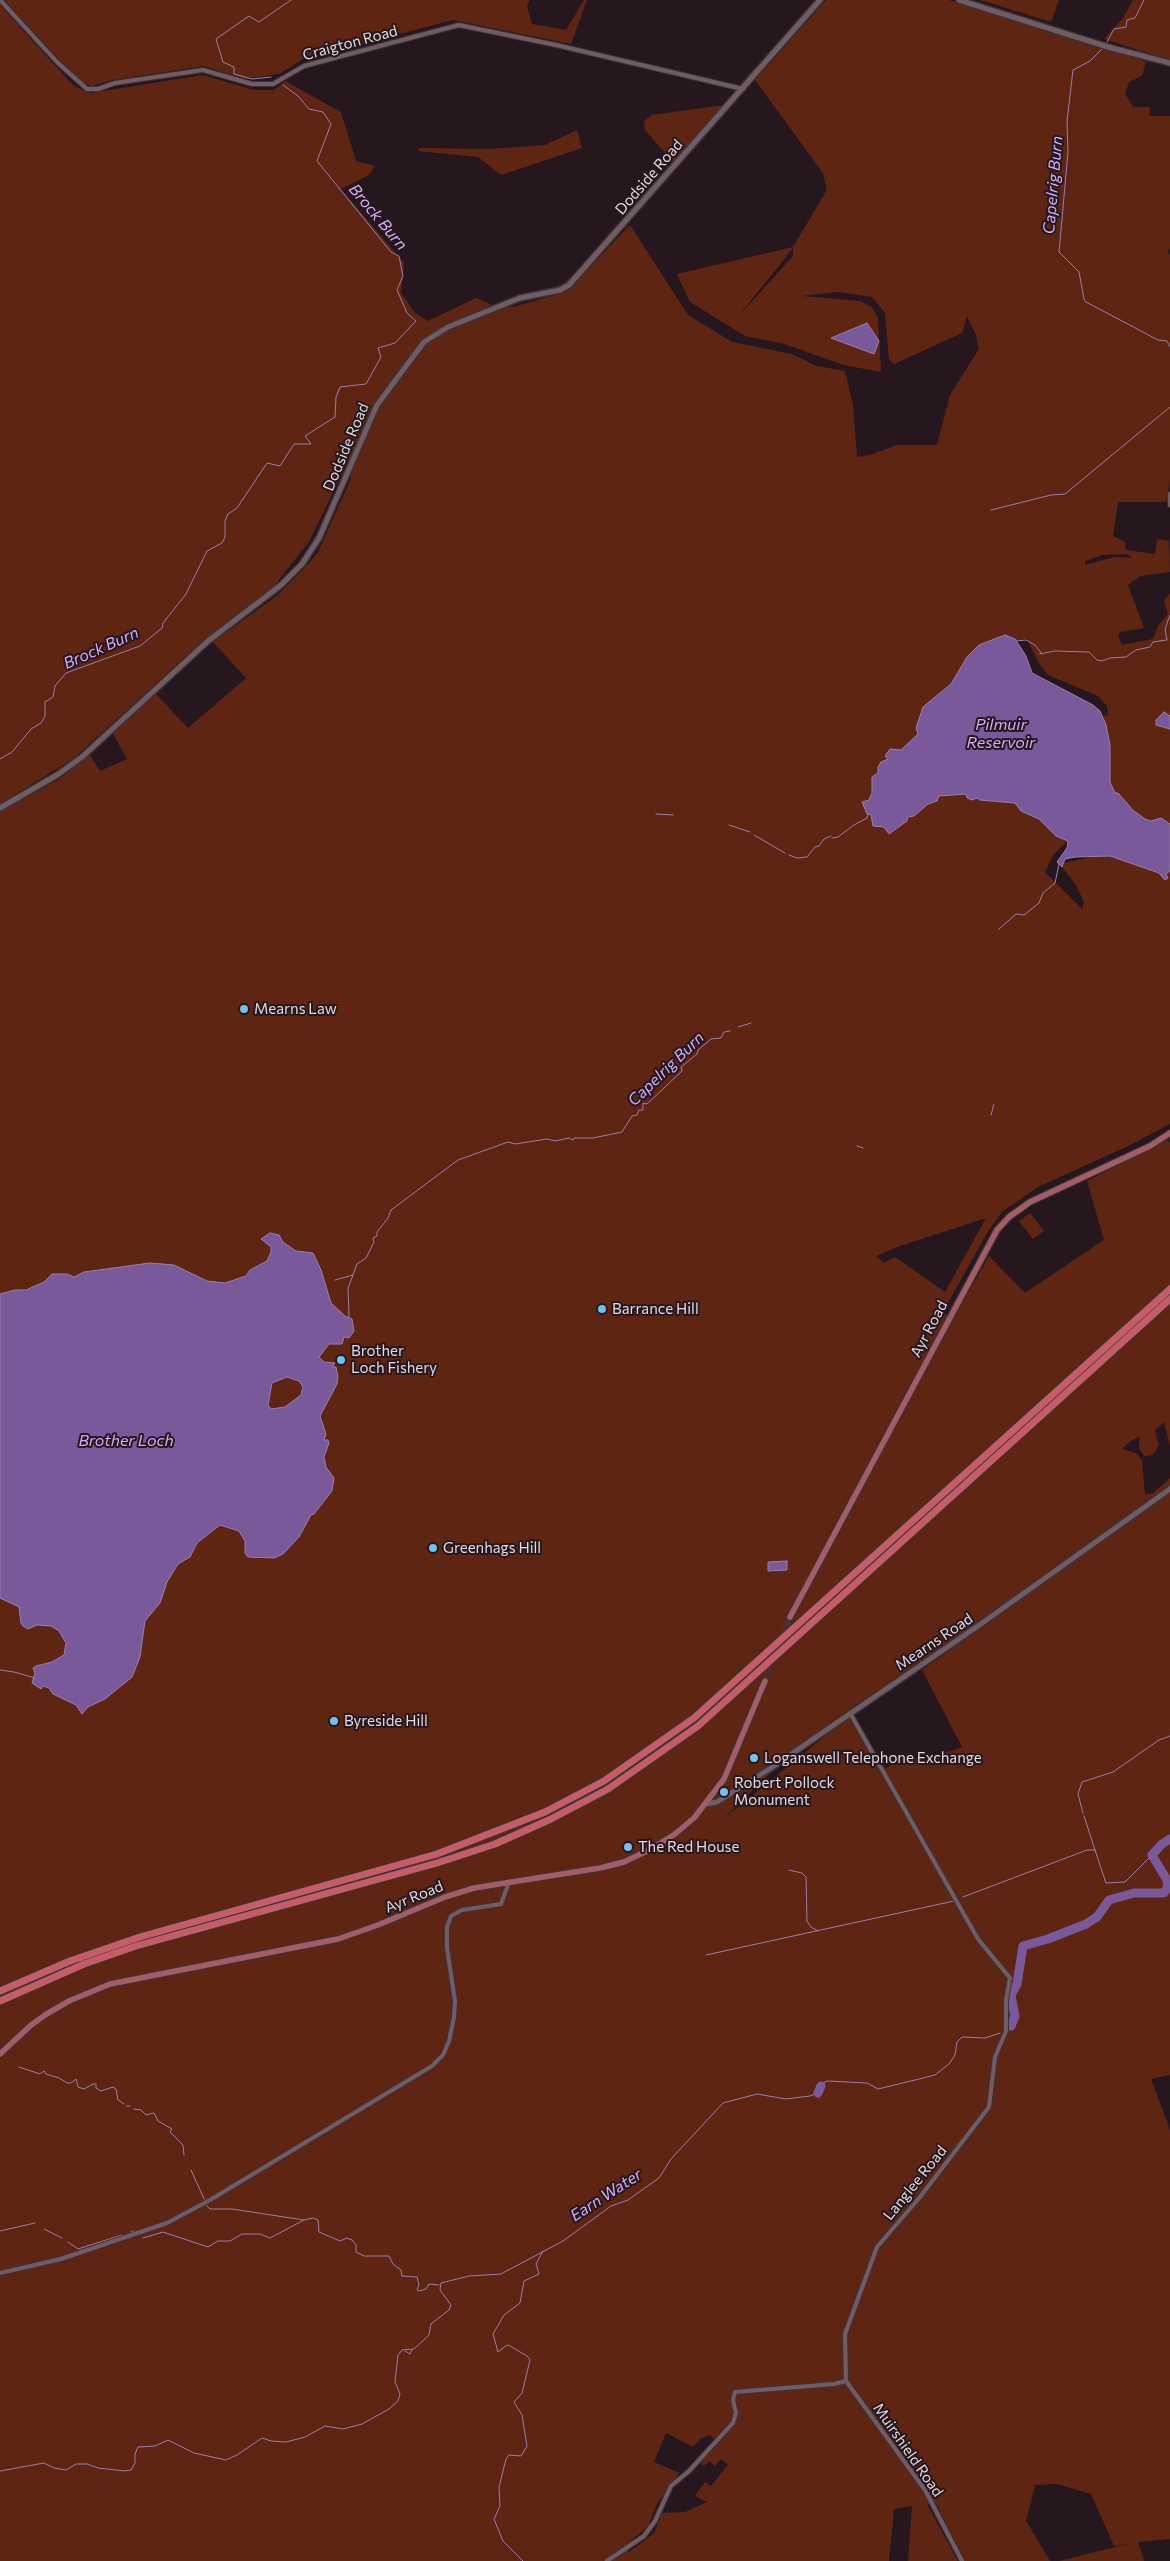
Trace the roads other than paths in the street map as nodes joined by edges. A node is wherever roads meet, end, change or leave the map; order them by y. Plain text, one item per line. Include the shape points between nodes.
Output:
1 (0, 0) edge
2 (820, 0) edge
3 (959, 0) edge
4 (1170, 63) edge
5 (743, 89) junction
6 (1170, 494) edge
7 (1170, 505) edge
8 (0, 808) edge
9 (1170, 1133) edge
10 (1170, 1289) edge
11 (1170, 1299) edge
12 (1170, 1489) edge
13 (790, 1617) tunnel mouth
14 (765, 1681) tunnel mouth
15 (850, 1713) junction
16 (706, 1804) junction
17 (509, 1882) junction
18 (0, 1991) edge
19 (0, 2001) edge
20 (0, 2054) edge
21 (0, 2273) edge
22 (846, 2381) junction
23 (607, 2561) edge
24 (962, 2561) edge

1 - 5 street, Craigton Road via 86,89 203,70 252,84 273,84 304,66 465,25
2 - 5 main road, Dodside Road
3 - 4 main road
5 - 8 main road, Dodside Road via 569,285 560,290 520,298 448,327 424,342 377,405 332,512 302,564 276,590 208,641 82,757
6 - 7 street
9 - 13 main road, Ayr Road via 1150,1146 1030,1202 997,1230
10 - 18 highway via 701,1711 604,1781 546,1812 446,1851 140,1936
11 - 19 highway via 698,1726 608,1789 496,1844 136,1946
12 - 15 main road, Mearns Road
14 - 16 main road, Ayr Road via 734,1759
15 - 16 main road, Mearns Road via 771,1768 717,1802
15 - 22 street, Langlee Road via 978,1939 1010,1978 1006,2032 995,2057 989,2107 877,2247 846,2334
16 - 17 main road, Ayr Road via 675,1834 624,1862
17 - 20 main road, Ayr Road via 445,1897 338,1938 110,1984 69,2001 45,2016
17 - 21 street via 502,1904 462,1910 450,1916 447,1948 454,2017 443,2055 418,2076 167,2223 61,2259
22 - 23 street via 734,2392 736,2413 733,2423 671,2486 655,2521 644,2536
22 - 24 street, Muirshield Road via 925,2490

